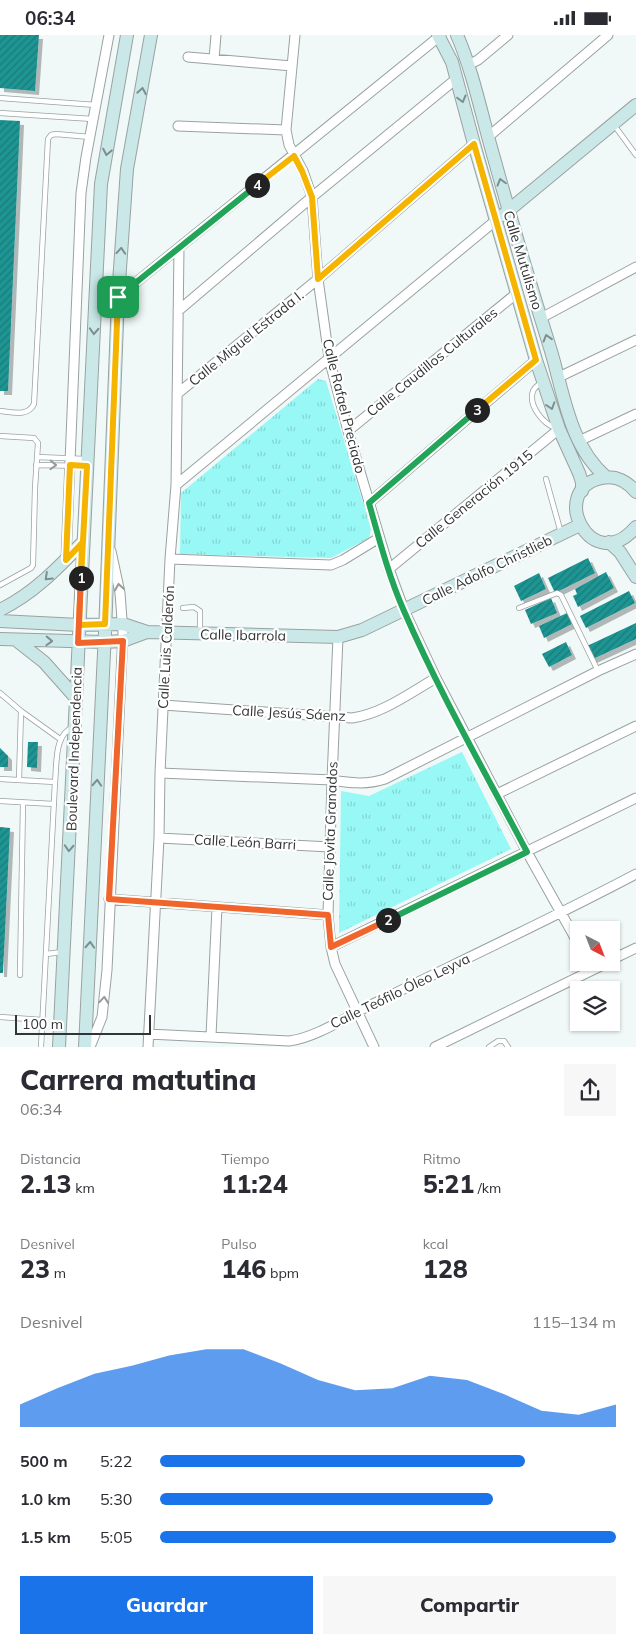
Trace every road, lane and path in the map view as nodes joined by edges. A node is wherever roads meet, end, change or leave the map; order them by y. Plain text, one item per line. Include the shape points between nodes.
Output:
1 (109, 35) edge
2 (127, 35) edge
3 (151, 35) edge
4 (216, 35) edge
5 (295, 35) edge
6 (440, 35) edge
7 (457, 35) edge
8 (508, 35) edge
9 (608, 35) edge
10 (188, 57) dead end
11 (214, 59) junction
12 (452, 61) junction
13 (468, 65) junction
14 (292, 66) junction
15 (456, 79) junction
16 (0, 98) edge
17 (96, 105) junction
18 (636, 105) edge
19 (0, 113) edge
20 (93, 119) junction
21 (613, 124) junction
22 (178, 126) dead end
23 (286, 130) junction
24 (90, 137) junction
25 (488, 137) junction
26 (474, 144) junction
27 (636, 155) edge
28 (294, 156) junction
29 (312, 197) junction
30 (509, 211) junction
31 (496, 221) junction
32 (179, 248) junction
33 (636, 267) edge
34 (318, 279) junction
35 (517, 293) junction
36 (118, 297) junction
37 (178, 311) junction
38 (541, 318) junction
39 (636, 340) edge
40 (329, 358) junction
41 (536, 360) junction
42 (559, 377) junction
43 (177, 394) junction
44 (0, 411) edge
45 (636, 414) edge
46 (559, 429) junction
47 (348, 431) junction
48 (0, 436) edge
49 (579, 441) junction
50 (37, 457) junction
51 (70, 462) junction
52 (87, 463) junction
53 (36, 465) junction
54 (606, 477) junction
55 (546, 479) dead end
56 (176, 485) junction
57 (582, 491) junction
58 (635, 491) edge
59 (369, 503) junction
60 (580, 525) junction
61 (636, 527) edge
62 (561, 534) junction
63 (636, 534) edge
64 (379, 538) junction
65 (108, 541) junction
66 (609, 542) junction
67 (82, 543) junction
68 (636, 543) edge
69 (170, 559) junction
70 (66, 560) junction
71 (388, 569) junction
72 (636, 577) edge
73 (0, 585) edge
74 (183, 608) dead end
75 (519, 608) dead end
76 (0, 610) edge
77 (404, 610) junction
78 (0, 621) edge
79 (105, 624) junction
80 (123, 624) junction
81 (79, 625) junction
82 (147, 632) junction
83 (167, 633) junction
84 (200, 633) junction
85 (338, 637) junction
86 (0, 639) edge
87 (16, 640) junction
88 (123, 641) junction
89 (104, 642) junction
90 (78, 643) junction
91 (636, 654) edge
92 (598, 671) junction
93 (436, 678) junction
94 (0, 693) edge
95 (76, 698) junction
96 (163, 705) junction
97 (21, 711) junction
98 (335, 717) junction
99 (636, 726) edge
100 (75, 727) junction
101 (467, 737) junction
102 (60, 739) junction
103 (160, 773) junction
104 (0, 779) edge
105 (19, 780) junction
106 (332, 780) junction
107 (55, 782) junction
108 (497, 794) junction
109 (636, 798) edge
110 (0, 801) edge
111 (23, 803) junction
112 (54, 804) junction
113 (159, 838) junction
114 (330, 847) junction
115 (527, 852) junction
116 (636, 874) edge
117 (109, 899) junction
118 (156, 903) junction
119 (217, 907) junction
120 (562, 913) junction
121 (328, 915) junction
122 (570, 928) edge
123 (331, 947) junction
124 (636, 948) edge
125 (64, 952) junction
126 (46, 954) junction
127 (620, 956) edge
128 (581, 971) edge
129 (20, 975) dead end
130 (356, 1011) junction
131 (0, 1017) edge
132 (43, 1020) junction
133 (148, 1034) junction
134 (211, 1036) junction
135 (42, 1047) edge
136 (59, 1047) edge
137 (85, 1047) edge
138 (90, 1047) edge
139 (148, 1047) edge
140 (374, 1047) edge
141 (435, 1047) edge
142 (489, 1047) edge
143 (508, 1047) edge

1 - 17 street
2 -> 52 main road, Boulevard Independencia via 101,185
36 -> 3 main road, Boulevard Independencia via 127,169
4 - 11 street
5 - 14 street, Calle Rafael Preciado
6 - 12 main road, Calle Mutulismo
6 - 28 street
7 - 13 main road, Calle Mutulismo
8 - 13 street via 478,61
9 - 25 street
10 - 11 street
11 - 14 street
12 - 13 main road
12 - 15 main road, Calle Mutulismo
13 - 25 main road, Calle Mutulismo
14 - 23 street, Calle Rafael Preciado
15 -> 26 main road, Calle Mutulismo
15 - 29 street
16 - 17 lane
17 - 20 street
18 - 21 main road
19 - 20 lane
20 - 24 street
21 - 27 lane
21 - 30 main road
22 - 23 street
23 - 28 street, Calle Rafael Preciado
24 - 44 lane via 56,134 48,139 34,404 25,412
24 - 51 street via 81,193
30 -> 25 main road, Calle Mutulismo
26 - 31 main road, Calle Mutulismo
26 - 34 street, Calle Miguel Estrada I.
28 - 29 street, Calle Rafael Preciado
28 - 32 street
29 - 34 street, Calle Rafael Preciado
29 - 37 street
30 - 31 main road
30 - 38 main road, Calle Mutulismo
31 - 35 main road, Calle Mutulismo
31 - 40 street
32 - 36 street
32 - 37 street, Calle Luis Calderón
33 - 38 street
34 - 40 street, Calle Rafael Preciado
34 - 43 street, Calle Miguel Estrada I.
35 - 41 main road, Calle Mutulismo
35 - 47 street, Calle Caudillos Culturales
36 - 65 main road, Boulevard Independencia
37 - 43 street, Calle Luis Calderón
42 -> 38 main road, Calle Mutulismo
39 - 42 street
40 - 47 street, Calle Rafael Preciado
40 - 56 street
41 - 46 main road, Calle Mutulismo
41 - 59 street
42 - 49 main road, Calle Mutulismo via 567,411
43 - 56 street, Calle Luis Calderón
45 - 49 street
46 - 57 main road, Calle Mutulismo via 579,473
46 - 71 street, Calle Generación 1915
47 - 59 street, Calle Rafael Preciado
48 - 50 lane via 37,439
49 - 54 main road, Calle Mutulismo via 586,456
50 - 51 lane
50 - 53 lane
51 - 52 lane
53 -> 51 lane
51 - 70 street
52 - 67 main road, Boulevard Independencia
53 - 73 lane via 33,565
54 - 57 main road via 590,483
54 - 58 main road via 624,481
55 - 62 lane
56 - 69 street, Calle Luis Calderón
57 - 60 main road via 576,505
59 - 64 street, Calle Rafael Preciado
60 - 62 main road, Calle Adolfo Christlieb
60 - 66 main road via 592,538
61 - 66 main road via 620,540
62 - 77 main road, Calle Adolfo Christlieb
63 - 68 main road
64 - 69 street via 331,565
64 - 71 street, Calle Rafael Preciado
65 - 79 main road, Boulevard Independencia
80 -> 65 street via 119,584
66 - 72 main road via 620,552
67 - 70 main road
67 - 81 main road, Boulevard Independencia
69 - 83 street, Calle Luis Calderón
70 -> 76 main road via 46,580
71 - 77 street, Calle Rafael Preciado
74 - 84 lane via 194,607 200,611
75 - 92 lane via 557,593 561,595
77 - 85 main road, Calle Adolfo Christlieb via 362,630
77 - 93 street, Calle Rafael Preciado
78 - 81 main road, Calle Ibarrola
79 - 80 main road, Calle Ibarrola
79 - 81 main road, Calle Ibarrola
79 - 89 main road, Boulevard Independencia
80 - 82 main road, Calle Ibarrola
80 - 88 street
81 - 90 main road, Boulevard Independencia
82 - 83 main road, Calle Ibarrola
82 - 88 main road, Calle Ibarrola
83 - 84 main road, Calle Ibarrola
83 - 96 street, Calle Luis Calderón
84 - 85 main road, Calle Ibarrola
85 - 98 street, Calle Jovita Granados
86 - 87 main road, Calle Ibarrola
87 -> 90 main road, Calle Ibarrola
87 - 95 main road via 44,662
88 - 89 main road, Calle Ibarrola
88 - 117 street
89 - 90 main road, Calle Ibarrola
137 -> 89 main road, Boulevard Independencia
90 - 95 main road, Boulevard Independencia
91 - 92 street
92 - 101 street
93 - 98 street, Calle Jesús Sáenz via 364,716
93 - 101 street, Calle Rafael Preciado
94 - 97 lane
95 - 100 main road, Boulevard Independencia
96 - 98 street, Calle Jesús Sáenz
96 - 103 street, Calle Luis Calderón
97 - 102 lane
97 - 105 lane
98 - 106 street, Calle Jovita Granados
99 - 108 street
100 - 102 lane via 65,731
100 -> 125 main road, Boulevard Independencia
101 - 106 street via 376,782 358,784
101 - 108 street, Calle Rafael Preciado
102 - 107 lane
103 - 106 street
103 - 113 street, Calle Luis Calderón
104 - 105 lane
105 - 107 lane
106 - 114 street, Calle Jovita Granados
107 - 112 lane
108 - 115 street, Calle Rafael Preciado
109 - 115 street
110 - 111 lane
111 - 112 lane
111 - 129 lane
112 - 126 lane
113 - 114 street, Calle León Barri
113 - 118 street, Calle Luis Calderón
114 - 121 street, Calle Jovita Granados
115 - 120 street, Calle Rafael Preciado
115 - 123 street
116 - 120 street, Calle Teófilo Óleo Leyva
117 - 118 street
138 -> 117 street via 102,1017
118 - 119 street
118 - 133 street, Calle Luis Calderón
119 - 121 street
119 - 134 street
120 - 122 street, Calle Rafael Preciado
120 - 130 street, Calle Teófilo Óleo Leyva
121 - 123 street, Calle Jovita Granados
123 - 130 street, Calle Jovita Granados
124 - 127 street
125 - 126 lane
125 - 136 main road, Boulevard Independencia
126 - 132 lane
128 - 141 street
130 - 134 street, Calle Teófilo Óleo Leyva via 299,1040
130 - 140 street, Calle Jovita Granados
131 - 132 lane
132 - 135 lane
133 - 134 street, Calle Teófilo Óleo Leyva
133 - 139 street, Calle Luis Calderón
142 - 143 lane via 504,1041

